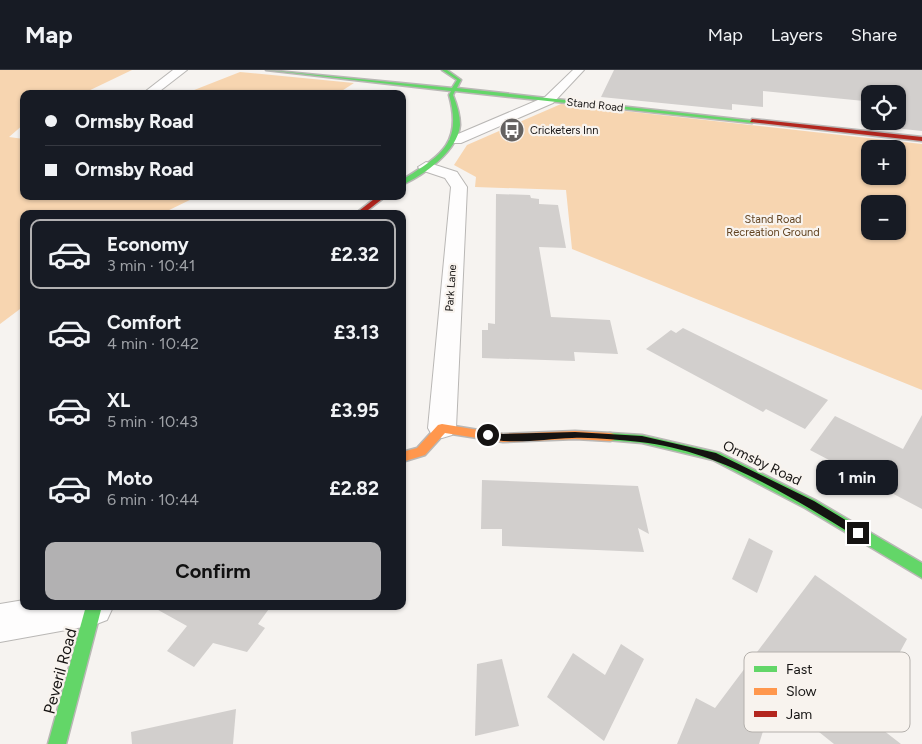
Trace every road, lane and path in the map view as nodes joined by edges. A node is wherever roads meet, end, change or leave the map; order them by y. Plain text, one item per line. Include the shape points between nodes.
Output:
1 (182, 70) edge
2 (268, 70) edge
3 (444, 70) edge
4 (579, 70) edge
5 (154, 90) edge
6 (453, 91) junction
7 (549, 100) junction
8 (922, 139) edge
9 (456, 140) junction
10 (426, 167) junction
11 (406, 180) edge
12 (377, 200) edge
13 (364, 210) edge
14 (442, 428) junction
15 (406, 456) edge
16 (922, 571) edge
17 (70, 610) edge
18 (93, 610) edge
19 (0, 622) edge
20 (57, 744) edge

1 - 5 street
2 - 6 street, Stand Road
3 - 6 street via 459,80
4 - 7 street
6 - 7 street, Stand Road
6 - 9 street via 451,95 456,104 458,122
7 - 8 street, Stand Road
7 - 9 street
9 - 10 street
10 - 11 street
10 - 14 street, Park Lane via 451,175 459,186
12 - 13 street
14 - 15 street via 420,452
14 - 16 street, Ormsby Road via 503,438 575,435 642,439 716,456 810,504
17 - 19 street
18 - 20 street, Peveril Road

